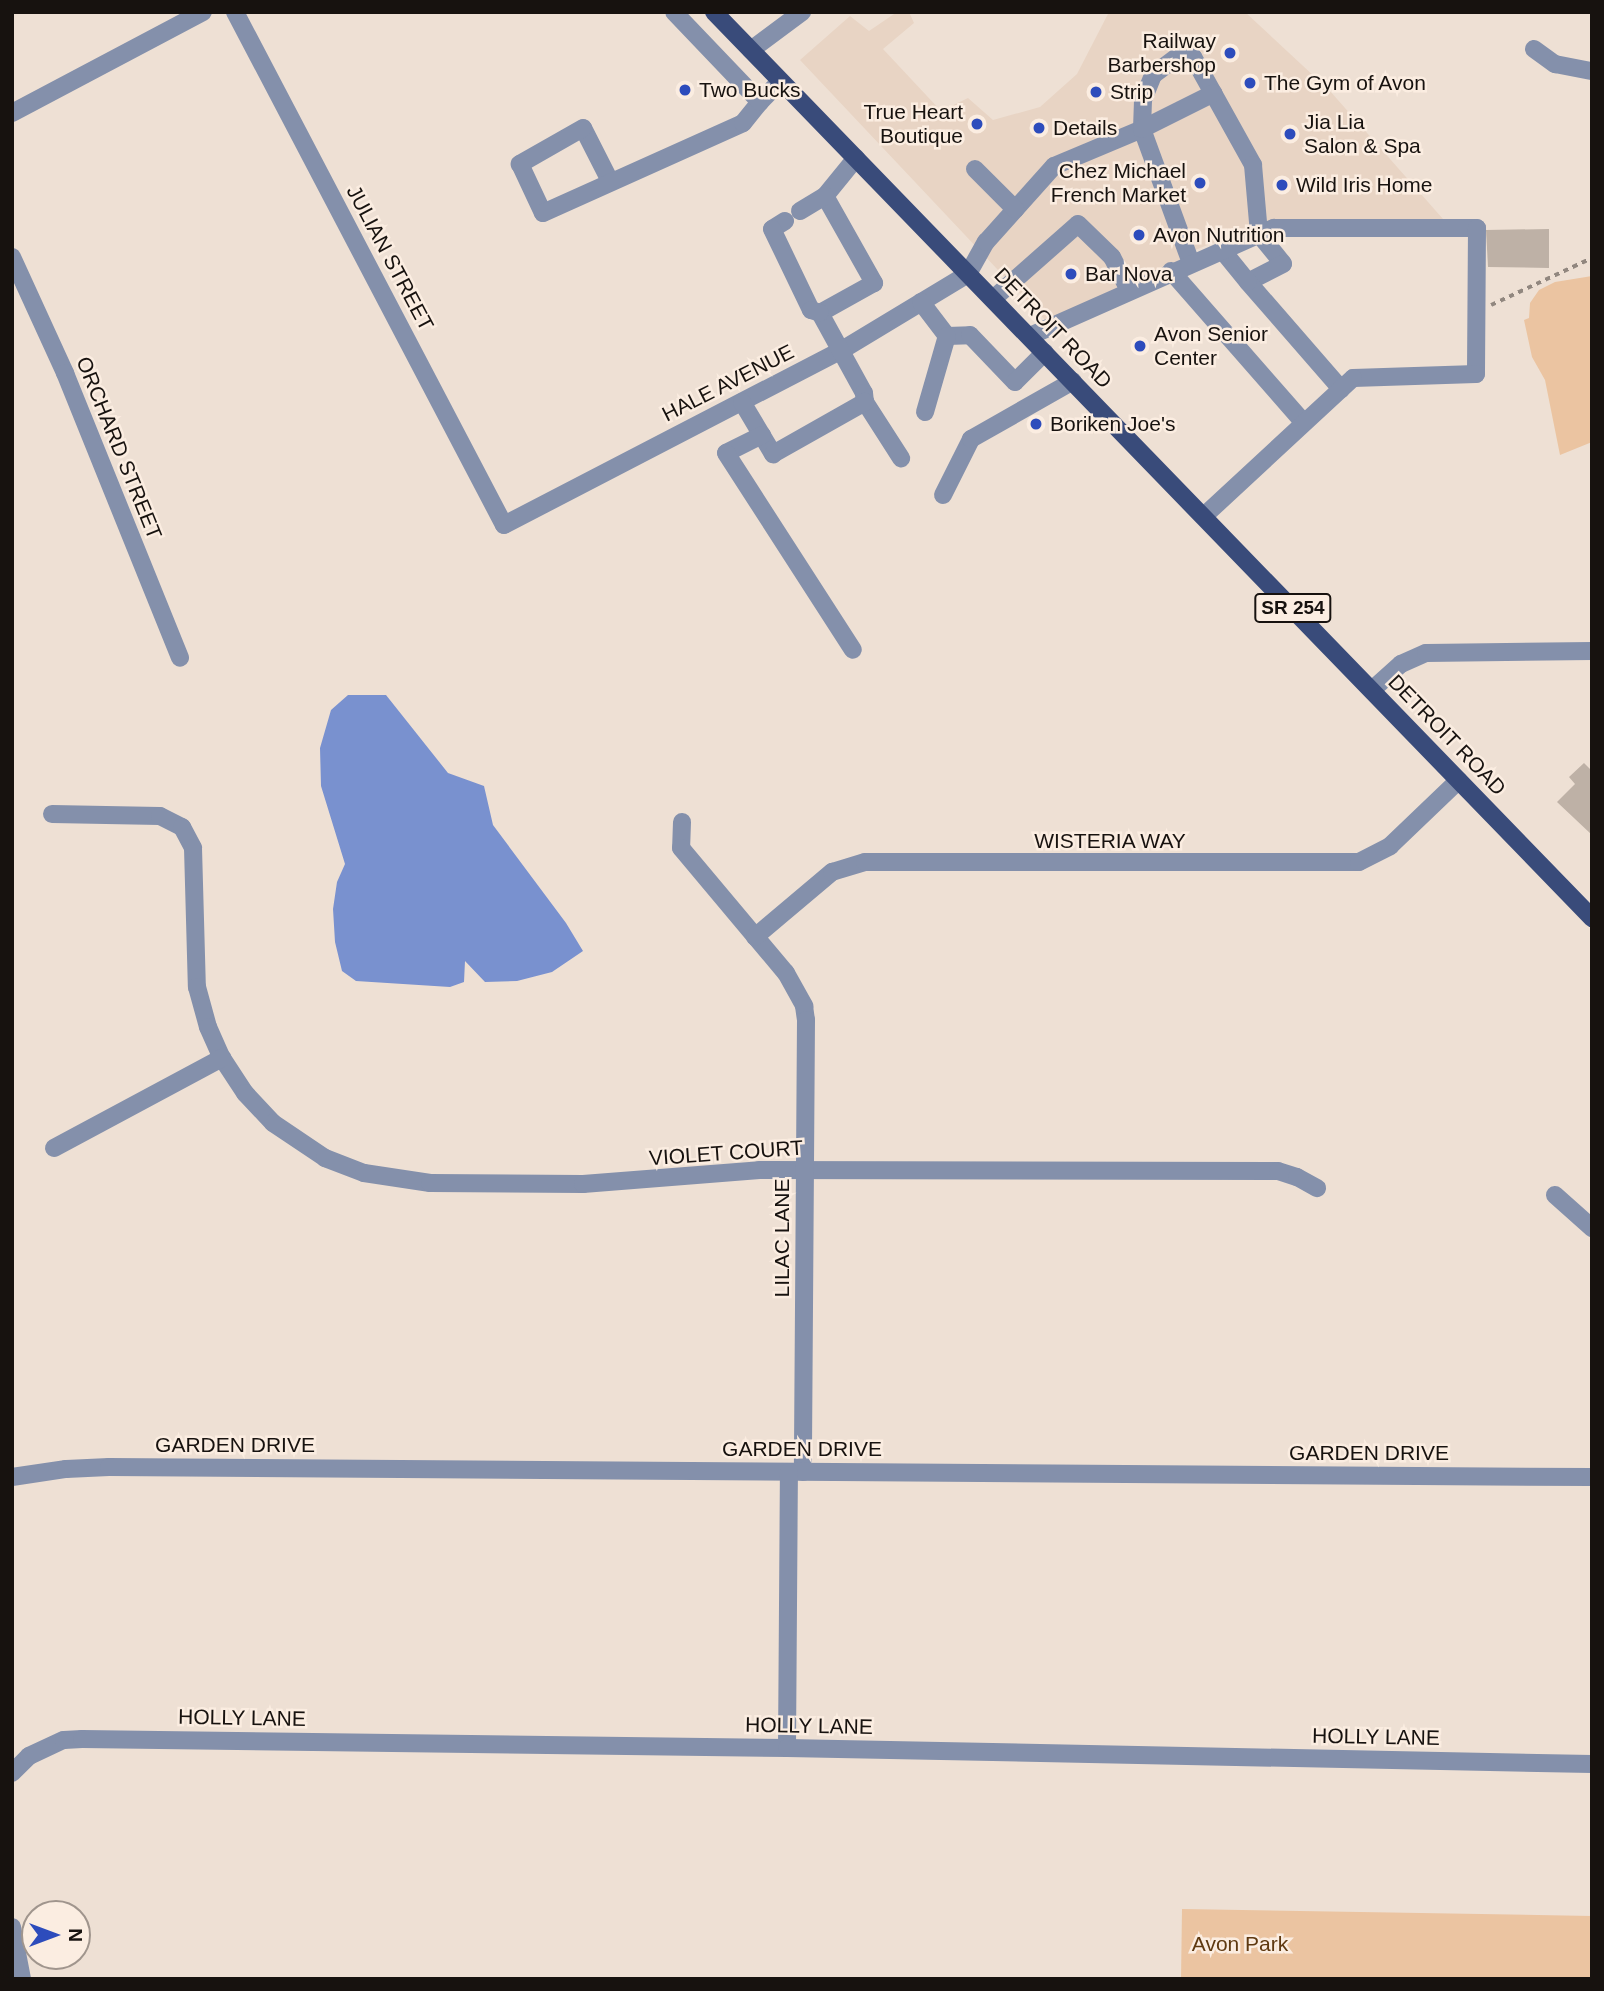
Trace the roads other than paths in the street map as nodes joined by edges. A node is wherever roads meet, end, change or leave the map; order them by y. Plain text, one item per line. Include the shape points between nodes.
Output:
1 (203, 12) edge
2 (235, 12) edge
3 (674, 12) edge
4 (714, 12) edge
5 (802, 12) edge
6 (733, 31) junction
7 (1534, 49) dead end
8 (751, 50) junction
9 (712, 52) junction
10 (1592, 71) edge
11 (780, 81) junction
12 (1214, 93) junction
13 (760, 102) junction
14 (12, 113) edge
15 (1142, 129) junction
16 (856, 158) junction
17 (975, 169) dead end
18 (610, 181) junction
19 (825, 196) junction
20 (1015, 209) junction
21 (1259, 234) junction
22 (1222, 250) junction
23 (12, 257) edge
24 (1191, 263) junction
25 (1171, 271) junction
26 (968, 274) junction
27 (1248, 282) junction
28 (1129, 291) junction
29 (993, 299) junction
30 (921, 302) junction
31 (820, 313) junction
32 (947, 336) junction
33 (1030, 336) junction
34 (842, 350) junction
35 (1045, 352) junction
36 (1073, 381) junction
37 (1341, 389) junction
38 (742, 402) junction
39 (865, 402) junction
40 (925, 412) dead end
41 (1303, 422) junction
42 (762, 435) junction
43 (901, 458) dead end
44 (943, 495) dead end
45 (1204, 516) junction
46 (504, 525) joint
47 (853, 650) dead end
48 (1592, 651) edge
49 (180, 658) dead end
50 (1372, 690) junction
51 (1459, 780) junction
52 (52, 814) dead end
53 (682, 822) dead end
54 (1592, 918) edge
55 (755, 937) junction
56 (222, 1058) junction
57 (54, 1148) dead end
58 (806, 1170) junction
59 (1317, 1188) dead end
60 (1555, 1195) dead end
61 (1592, 1228) edge
62 (796, 1472) junction
63 (12, 1477) edge
64 (1592, 1477) edge
65 (788, 1748) junction
66 (1592, 1764) edge
67 (12, 1773) edge
68 (12, 1927) edge
69 (22, 1979) edge

1 - 14 street
2 - 46 street, JULIAN STREET
3 - 9 street
4 - 6 main road, DETROIT ROAD / SR 254
5 - 8 street
6 - 8 main road, DETROIT ROAD / SR 254
6 - 9 street
7 - 10 street via 1555,64
8 - 11 main road, DETROIT ROAD / SR 254
9 - 13 street
11 - 13 street
11 - 16 main road, DETROIT ROAD / SR 254
12 - 15 street
12 - 15 street via 1193,57 1177,57 1153,75 1143,100
12 - 21 street via 1253,165
13 - 18 street via 743,123
15 - 20 street via 1054,166
15 - 24 street
16 - 19 street
16 - 26 main road, DETROIT ROAD / SR 254
17 - 20 street
18 - 18 street via 544,213 520,163 583,128
19 - 31 street via 874,283
19 - 31 street via 772,229 811,310
20 - 26 street via 986,242
21 - 22 street
21 - 27 street via 1283,264
21 - 37 street via 1274,228 1322,225 1477,228 1476,374 1353,378
22 - 24 street
22 - 27 street
23 - 49 street, ORCHARD STREET via 65,373
24 - 25 street
25 - 28 street
25 - 41 street
26 - 29 main road, DETROIT ROAD / SR 254
26 - 30 street, HALE AVENUE
27 - 37 street
28 - 29 street via 1112,257 1077,224
28 - 33 street
29 - 33 main road, DETROIT ROAD / SR 254
30 - 32 street
30 - 34 street, HALE AVENUE
31 - 34 street
32 - 35 street via 970,335 1015,382
32 - 40 street
33 - 35 main road, DETROIT ROAD / SR 254
34 - 38 street, HALE AVENUE
34 - 39 street
35 - 36 main road, DETROIT ROAD / SR 254
36 - 44 street via 971,439
36 - 45 main road, DETROIT ROAD / SR 254
37 - 41 street
38 - 42 street
38 - 46 street, HALE AVENUE
39 - 42 street via 773,454
39 - 43 street
41 - 45 street
42 - 47 street via 726,453
45 - 50 main road, DETROIT ROAD / SR 254
48 - 50 street via 1426,653 1401,664
50 - 51 main road, DETROIT ROAD / SR 254
51 - 54 main road, DETROIT ROAD / SR 254
51 - 55 street, WISTERIA WAY via 1390,846 1359,862 865,862 832,872
52 - 56 street, VIOLET COURT via 160,816 182,827 193,848 197,987
53 - 55 street, LILAC LANE via 681,848
55 - 58 street, LILAC LANE via 796,986 804,1006
56 - 57 street
56 - 58 street, VIOLET COURT via 245,1093 290,1136 325,1158 384,1178 430,1183 583,1184
58 - 59 street, VIOLET COURT via 1278,1171
58 - 62 street, LILAC LANE
60 - 61 street
62 - 63 street, GARDEN DRIVE via 108,1467
62 - 64 street, GARDEN DRIVE
62 - 65 street, LILAC LANE
65 - 66 street, HOLLY LANE
65 - 67 street, HOLLY LANE via 82,1739 64,1740 29,1756
68 - 69 street

